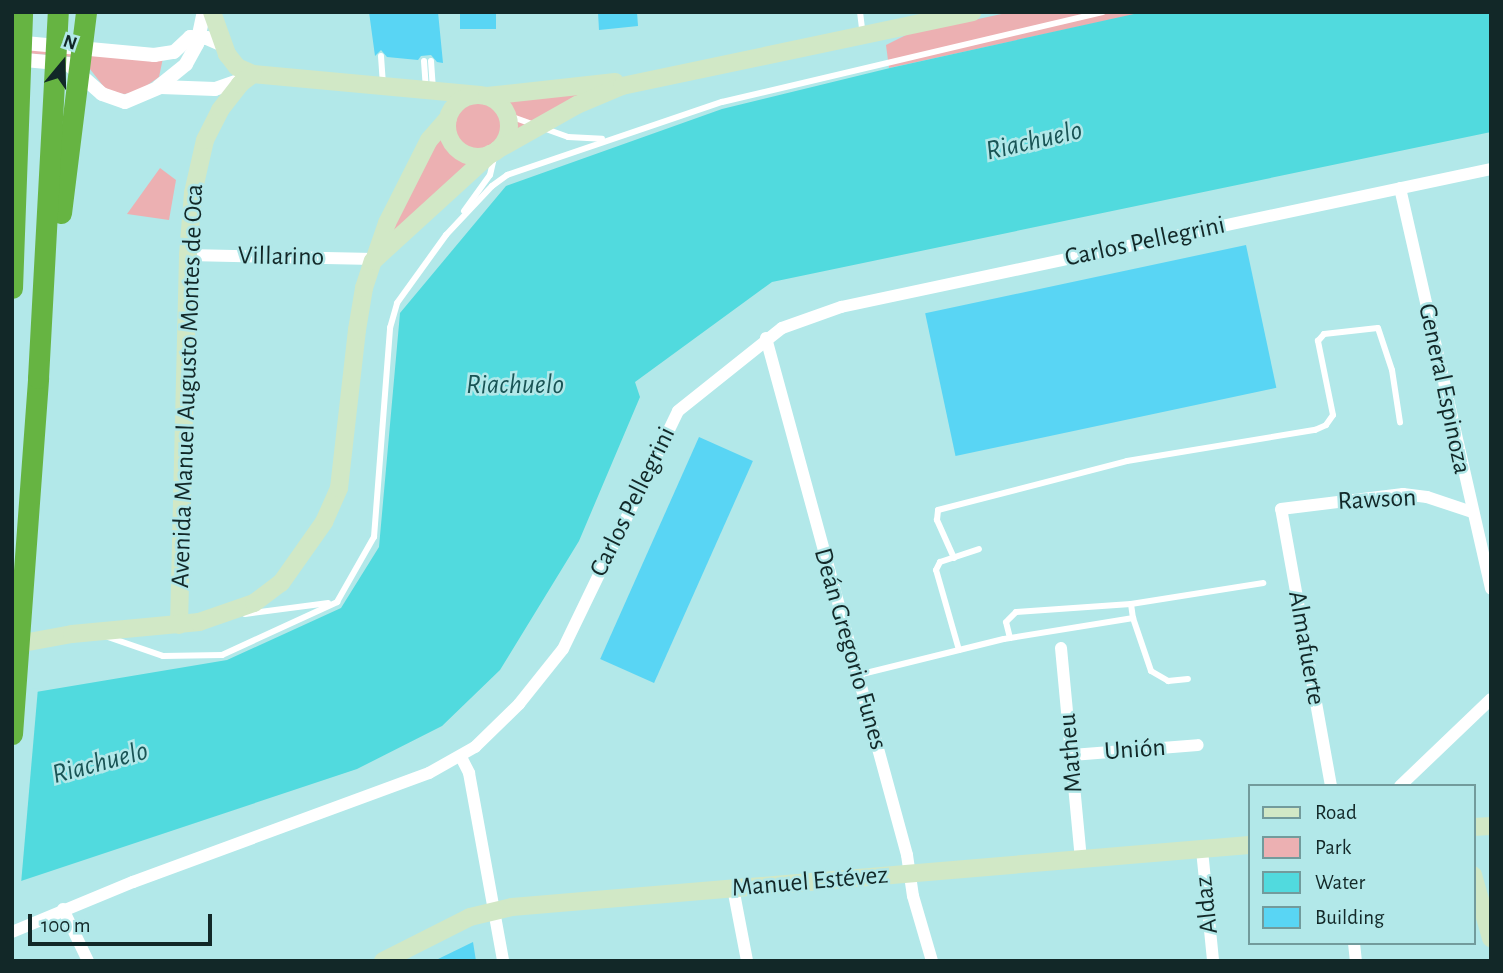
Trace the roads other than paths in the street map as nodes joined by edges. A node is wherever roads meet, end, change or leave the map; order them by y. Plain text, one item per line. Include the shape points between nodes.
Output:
1 (22, 12) edge
2 (58, 12) edge
3 (86, 12) edge
4 (204, 12) edge
5 (212, 12) edge
6 (860, 12) edge
7 (972, 12) edge
8 (1103, 12) edge
9 (916, 18) edge
10 (200, 36) junction
11 (863, 36) junction
12 (12, 41) edge
13 (223, 46) junction
14 (381, 57) dead end
15 (12, 59) edge
16 (428, 61) dead end
17 (249, 77) junction
18 (653, 78) junction
19 (383, 85) junction
20 (426, 89) junction
21 (151, 92) junction
22 (483, 96) junction
23 (507, 115) junction
24 (448, 117) junction
25 (536, 127) junction
26 (608, 140) junction
27 (493, 152) junction
28 (1491, 169) edge
29 (12, 184) edge
30 (1400, 188) junction
31 (446, 235) junction
32 (16, 238) junction
33 (188, 255) junction
34 (375, 257) junction
35 (12, 288) edge
36 (766, 338) junction
37 (38, 378) junction
38 (1400, 422) dead end
39 (1281, 509) joint
40 (1472, 512) junction
41 (979, 550) dead end
42 (954, 558) junction
43 (1263, 583) dead end
44 (1491, 589) edge
45 (337, 602) junction
46 (1131, 604) junction
47 (218, 617) junction
48 (1133, 618) junction
49 (180, 625) junction
50 (93, 632) junction
51 (1010, 638) junction
52 (12, 645) edge
53 (1061, 648) dead end
54 (959, 650) junction
55 (857, 676) junction
56 (1188, 679) dead end
57 (1491, 699) edge
58 (12, 734) edge
59 (1198, 745) dead end
60 (1072, 755) junction
61 (461, 757) junction
62 (1331, 784) edge
63 (1402, 784) edge
64 (1248, 845) edge
65 (1202, 850) junction
66 (1081, 858) junction
67 (909, 873) junction
68 (1475, 881) edge
69 (733, 888) junction
70 (64, 909) junction
71 (494, 911) junction
72 (12, 932) edge
73 (1491, 938) edge
74 (88, 961) edge
75 (383, 961) edge
76 (503, 961) edge
77 (747, 961) edge
78 (932, 961) edge
79 (1213, 961) edge

1 - 32 highway
2 - 37 highway
3 - 37 highway
4 - 10 street
5 - 13 main road
6 - 11 lane
7 - 9 main road
8 - 26 lane via 722,102
9 - 11 main road
10 - 12 street via 190,37 174,52 155,55
10 - 13 street
10 - 21 street via 183,68
11 - 18 main road
13 - 17 main road
14 - 19 lane
15 - 21 street via 68,64 116,101 134,100
16 - 20 lane
17 - 19 main road
17 - 21 street via 215,89 172,86
17 - 33 main road, Avenida Manuel Augusto Montes de Oca via 220,110 205,140 194,183
18 - 22 main road
18 - 25 main road via 607,91
19 - 20 main road
20 - 22 main road
20 - 24 main road
22 - 23 main road via 499,104
22 - 24 main road via 460,100
23 - 25 lane
23 - 27 main road via 508,134
24 - 27 main road via 448,134 460,150 474,156
24 - 34 main road via 429,140
25 - 26 lane via 568,137
25 - 27 main road
26 - 31 lane via 507,175
27 - 31 lane via 490,175
27 - 34 main road
28 - 30 street, Carlos Pellegrini
29 - 32 highway
30 - 36 street, Carlos Pellegrini via 841,307 799,320
30 - 40 street, General Espinoza
31 - 45 lane via 393,314 374,537
32 - 35 highway
33 - 34 street, Villarino
33 - 49 main road, Avenida Manuel Augusto Montes de Oca
34 - 47 main road via 362,300 342,478 331,510 281,583 254,603
36 - 55 street, Deán Gregorio Funes
36 - 61 street, Carlos Pellegrini via 678,411 563,649 519,704
37 - 58 highway
38 - 42 lane via 1392,370 1378,328 1324,334 1318,341 1334,415 1326,425 1127,461 938,510 937,520
39 - 40 street, Rawson via 1403,494 1427,496
39 - 62 street, Almafuerte
40 - 44 street, General Espinoza
41 - 42 lane
42 - 54 lane via 940,562 936,570
43 - 46 lane
45 - 47 lane
45 - 50 lane via 222,655 163,656
46 - 48 lane
46 - 51 lane via 1016,612 1006,622
47 - 49 main road
48 - 51 lane
48 - 56 lane via 1151,671 1168,681
49 - 50 main road
50 - 52 main road
51 - 54 lane
53 - 60 street, Matheu
54 - 55 lane
55 - 67 street, Deán Gregorio Funes
57 - 63 street
59 - 60 street, Unión
60 - 66 street, Matheu
61 - 70 street, Carlos Pellegrini via 429,773
61 - 71 street via 469,773
64 - 65 main road, Manuel Estévez
65 - 66 main road, Manuel Estévez
65 - 79 street, Aldaz
66 - 67 main road, Manuel Estévez
67 - 69 main road, Manuel Estévez
67 - 78 street, Deán Gregorio Funes
68 - 73 main road
69 - 71 main road, Manuel Estévez
69 - 77 street
70 - 72 street, Carlos Pellegrini
70 - 74 street
71 - 75 main road, Manuel Estévez via 470,917
71 - 76 street

